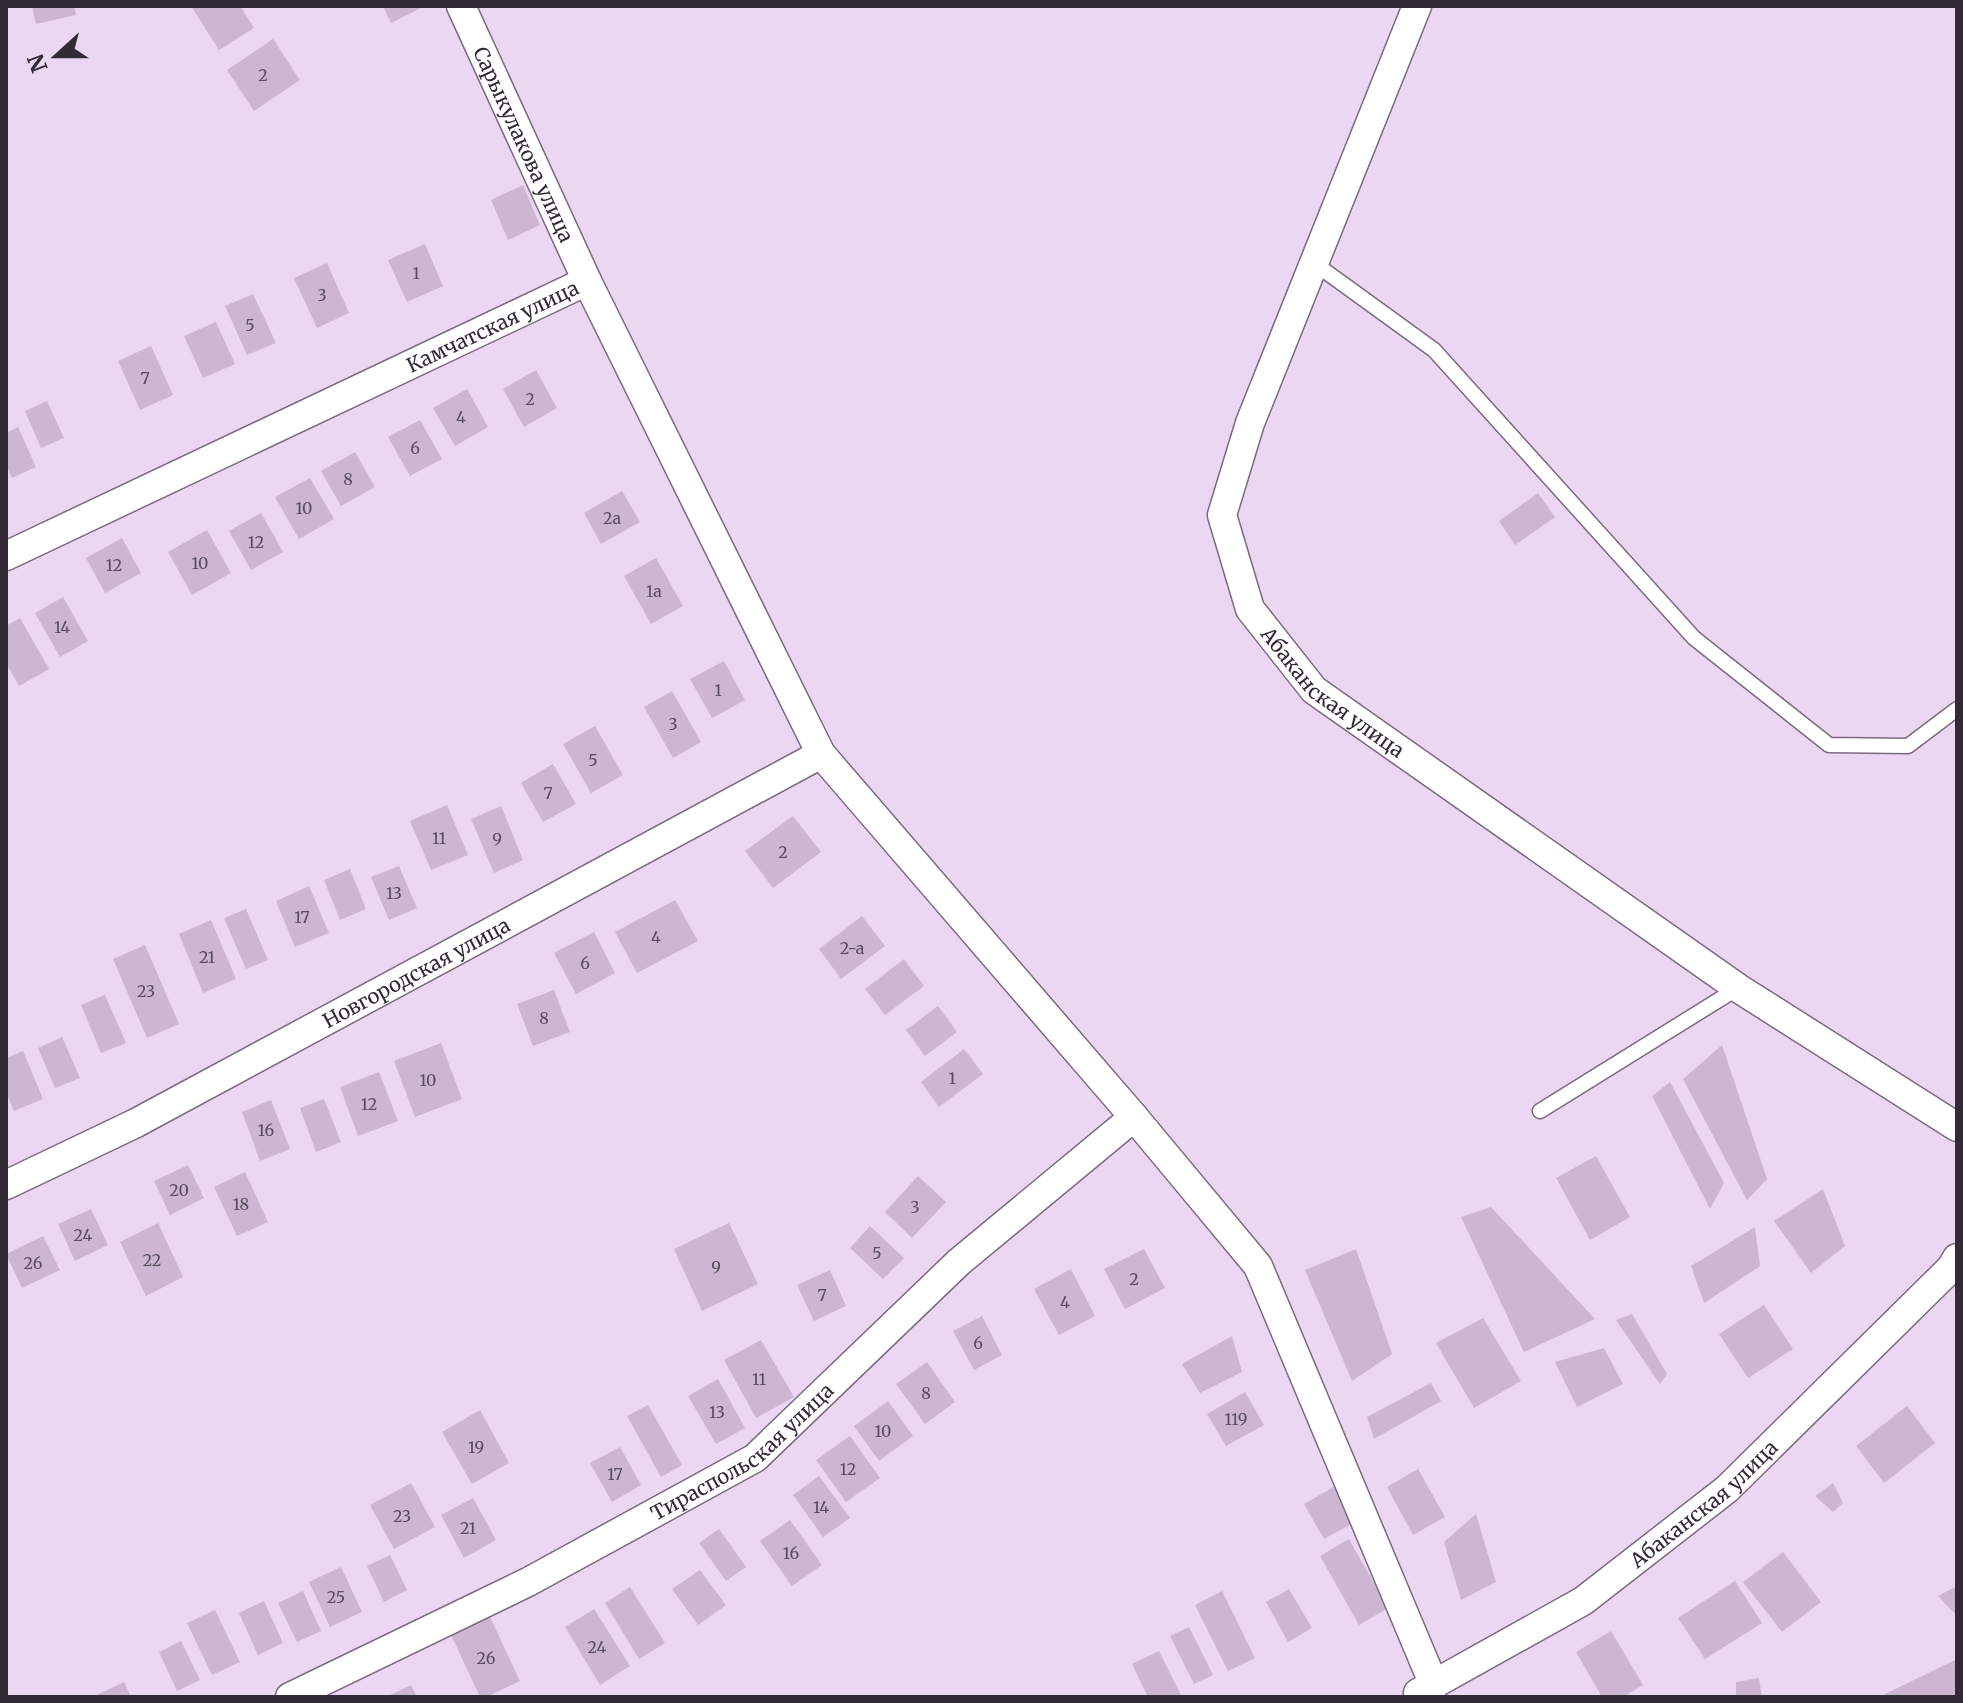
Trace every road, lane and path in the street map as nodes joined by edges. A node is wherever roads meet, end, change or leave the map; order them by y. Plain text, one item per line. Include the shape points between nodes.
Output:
1 (461, 6) edge
2 (1417, 6) edge
3 (1314, 263) junction
4 (587, 281) junction
5 (6, 556) edge
6 (1957, 709) edge
7 (821, 754) junction
8 (1738, 988) junction
9 (1540, 1111) dead end
10 (1134, 1117) junction
11 (1957, 1127) edge
12 (6, 1185) edge
13 (1957, 1258) edge
14 (1424, 1693) edge
15 (290, 1697) edge

1 - 4 street, Сарыкулакова улица
2 - 3 street, Абаканская улица
3 - 6 lane via 1434,350 1694,638 1829,745 1908,746
3 - 8 street, Абаканская улица via 1250,423 1222,515 1250,609 1314,690
4 - 5 street, Камчатская улица
4 - 7 street, Камчатская улица
7 - 10 street, Камчатская улица
7 - 12 street, Новгородская улица via 136,1123
8 - 9 lane
8 - 11 street, Абаканская улица
10 - 14 street, Камчатская улица via 1258,1266
10 - 15 street, Тираспольская улица via 959,1262 755,1458 528,1582
13 - 14 street, Абаканская улица via 1727,1489 1583,1601

